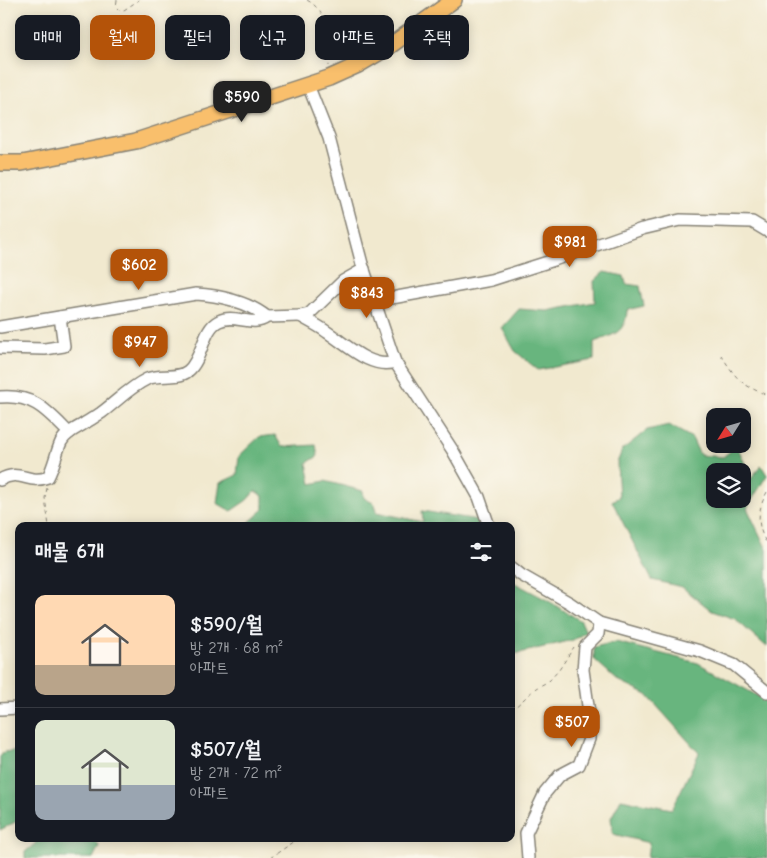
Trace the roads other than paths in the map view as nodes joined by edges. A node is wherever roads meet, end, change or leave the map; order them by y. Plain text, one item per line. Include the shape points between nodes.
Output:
1 (454, 0) edge
2 (308, 85) junction
3 (0, 163) edge
4 (767, 231) edge
5 (364, 269) junction
6 (375, 301) junction
7 (300, 316) junction
8 (60, 317) junction
9 (267, 317) junction
10 (0, 328) edge
11 (0, 348) edge
12 (395, 362) junction
13 (0, 397) edge
14 (69, 433) junction
15 (0, 480) edge
16 (487, 522) edge
17 (515, 570) edge
18 (599, 623) junction
19 (767, 692) edge
20 (15, 708) edge
21 (0, 710) edge
22 (528, 858) edge

1 - 2 main road via 358,65
2 - 3 main road via 136,141 22,163
2 - 5 street via 329,138
4 - 6 street via 752,222 680,220 642,229 491,280
5 - 6 street
5 - 7 street via 343,281 309,314
6 - 12 street
7 - 9 street
7 - 12 street via 373,361 387,365
8 - 9 street via 196,294 226,298
8 - 10 street
8 - 11 street via 64,346
9 - 14 street via 251,322 233,318 218,321 210,328 198,359 185,374 148,379
12 - 16 street via 453,451
13 - 14 street via 29,400 42,407
14 - 15 street via 62,440 48,477 39,481 15,475
17 - 18 street
18 - 19 street via 700,651 734,666
18 - 22 street via 598,634 585,647 583,670 589,739 579,764 560,775 544,792 526,833
20 - 21 street

